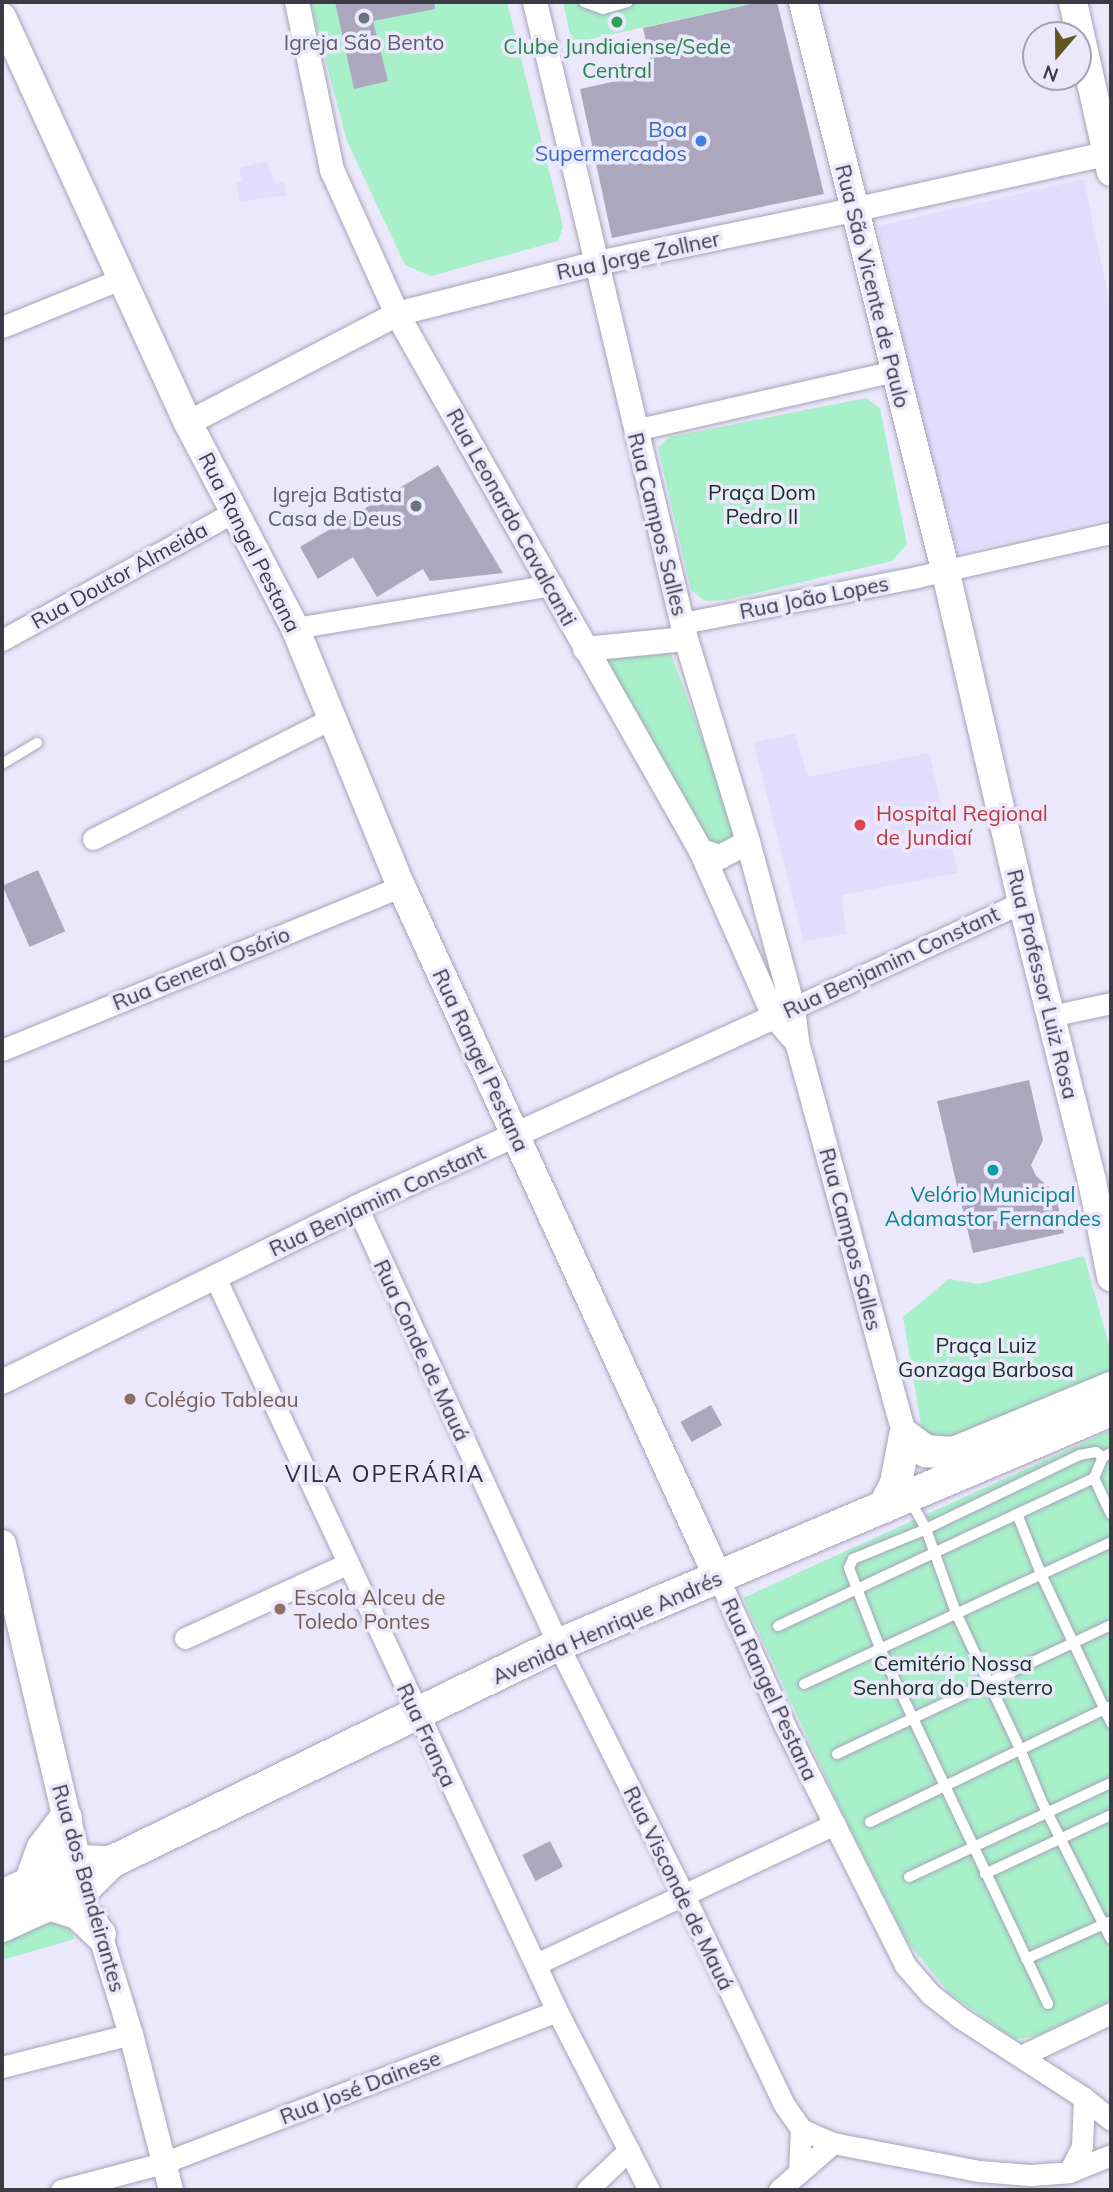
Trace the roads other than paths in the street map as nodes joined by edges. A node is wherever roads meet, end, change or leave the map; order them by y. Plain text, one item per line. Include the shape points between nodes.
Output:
1 (297, 2) edge
2 (535, 2) edge
3 (584, 2) edge
4 (628, 2) edge
5 (803, 2) edge
6 (1073, 2) edge
7 (2, 17) edge
8 (1110, 159) edge
9 (853, 210) junction
10 (597, 262) junction
11 (121, 279) junction
12 (397, 314) junction
13 (2, 327) edge
14 (894, 371) junction
15 (188, 423) junction
16 (635, 430) junction
17 (236, 511) junction
18 (1111, 533) edge
19 (946, 569) junction
20 (552, 585) junction
21 (295, 628) junction
22 (684, 631) junction
23 (2, 640) edge
24 (585, 649) junction
25 (331, 719) junction
26 (37, 743) dead end
27 (2, 764) edge
28 (93, 839) dead end
29 (748, 842) junction
30 (701, 851) junction
31 (401, 886) junction
32 (1022, 902) junction
33 (1111, 1003) edge
34 (783, 1012) junction
35 (1050, 1016) junction
36 (2, 1050) edge
37 (516, 1137) junction
38 (1101, 1179) edge
39 (357, 1207) junction
40 (214, 1275) junction
41 (1111, 1277) edge
42 (2, 1382) edge
43 (1111, 1388) edge
44 (1111, 1410) edge
45 (905, 1436) junction
46 (1107, 1455) edge
47 (1094, 1478) junction
48 (896, 1502) junction
49 (1017, 1514) junction
50 (1111, 1514) edge
51 (926, 1529) junction
52 (1111, 1542) edge
53 (2, 1544) edge
54 (935, 1552) junction
55 (347, 1564) junction
56 (1041, 1574) junction
57 (718, 1577) junction
58 (856, 1589) junction
59 (956, 1613) junction
60 (1111, 1625) edge
61 (778, 1626) dead end
62 (185, 1638) dead end
63 (1073, 1643) junction
64 (558, 1645) junction
65 (880, 1648) junction
66 (988, 1683) junction
67 (804, 1684) dead end
68 (1108, 1708) edge
69 (417, 1715) junction
70 (914, 1717) junction
71 (1111, 1723) edge
72 (1020, 1749) junction
73 (837, 1754) dead end
74 (1111, 1783) edge
75 (943, 1787) junction
76 (1046, 1812) junction
77 (1111, 1815) edge
78 (66, 1818) junction
79 (870, 1822) dead end
80 (835, 1824) junction
81 (1059, 1838) junction
82 (971, 1846) junction
83 (985, 1874) junction
84 (81, 1875) junction
85 (909, 1877) dead end
86 (684, 1895) junction
87 (28, 1896) edge
88 (1107, 1923) edge
89 (2, 1926) edge
90 (100, 1934) junction
91 (1111, 1939) edge
92 (1026, 1959) junction
93 (536, 1964) junction
94 (1048, 2004) dead end
95 (557, 2011) junction
96 (1111, 2013) edge
97 (131, 2034) junction
98 (1021, 2056) junction
99 (2, 2067) edge
100 (1084, 2098) junction
101 (1111, 2120) edge
102 (801, 2129) junction
103 (833, 2143) junction
104 (629, 2150) junction
105 (1111, 2155) edge
106 (163, 2163) junction
107 (799, 2172) junction
108 (1069, 2172) junction
109 (61, 2190) edge
110 (171, 2190) edge
111 (587, 2190) edge
112 (649, 2190) edge
113 (779, 2190) edge

1 - 12 street, Rua Leonardo Cavalcanti via 332,170
2 - 10 street, Rua Campos Salles
3 - 4 lane via 603,9
5 - 9 main road, Rua São Vicente de Paulo
6 - 8 main road
7 - 11 main road, Rua Rangel Pestana
8 - 9 street, Rua Jorge Zollner
9 - 10 street, Rua Jorge Zollner
9 - 14 main road, Rua São Vicente de Paulo
10 - 12 street, Rua Jorge Zollner
10 - 16 street, Rua Campos Salles
11 - 13 street
11 - 15 main road, Rua Rangel Pestana
12 - 15 street, Rua Jorge Zollner
12 - 20 street, Rua Leonardo Cavalcanti
14 - 16 street
14 - 19 main road, Rua São Vicente de Paulo
15 - 17 main road, Rua Rangel Pestana
16 - 22 street, Rua Campos Salles
17 - 21 main road, Rua Rangel Pestana
17 - 23 street, Rua Doutor Almeida
18 - 19 street, Rua João Lopes
19 - 22 street, Rua João Lopes
19 - 32 main road, Rua Professor Luiz Rosa
20 - 21 street
20 - 24 street, Rua Leonardo Cavalcanti
21 - 25 main road, Rua Rangel Pestana
22 - 24 street
22 - 29 street, Rua Campos Salles
24 - 30 street, Rua Leonardo Cavalcanti
25 - 28 street
25 - 31 main road, Rua Rangel Pestana
26 - 27 lane
29 - 30 street via 720,857
29 - 34 street, Rua Campos Salles
30 - 34 street, Rua Leonardo Cavalcanti
31 - 36 street, Rua General Osório
31 - 37 main road, Rua Rangel Pestana
32 - 34 street, Rua Benjamim Constant
32 - 35 main road, Rua Professor Luiz Rosa
33 - 35 street
34 - 37 street, Rua Benjamim Constant
34 - 45 street, Rua Campos Salles via 797,1042
35 - 38 main road, Rua Professor Luiz Rosa
37 - 39 street, Rua Benjamim Constant
37 - 57 main road, Rua Rangel Pestana
38 - 41 main road, Rua Professor Luiz Rosa
39 - 40 street, Rua Benjamim Constant
39 - 64 street, Rua Conde de Mauá
40 - 42 street, Rua Benjamim Constant
40 - 55 street, Rua França
43 - 45 main road via 954,1453 926,1451
44 - 48 main road, Avenida Henrique Andrés
45 - 48 main road
46 - 47 lane
46 - 51 lane via 1080,1455
47 - 49 lane
47 - 50 lane
48 - 51 lane
48 - 57 main road, Avenida Henrique Andrés
49 - 54 lane
49 - 56 lane
51 - 54 lane
51 - 58 lane via 853,1559 849,1568
52 - 56 lane
53 - 78 main road, Rua dos Bandeirantes
54 - 58 lane
54 - 59 lane
55 - 62 street
55 - 69 street, Rua França
56 - 59 lane
56 - 63 lane
57 - 64 main road, Avenida Henrique Andrés
57 - 80 street, Rua Rangel Pestana
58 - 61 lane
58 - 65 lane
59 - 65 lane
59 - 66 lane
60 - 63 lane
63 - 66 lane
63 - 68 lane
64 - 69 main road, Avenida Henrique Andrés
64 - 86 street, Rua Visconde de Mauá
65 - 67 lane
65 - 70 lane
66 - 70 lane
66 - 72 lane
68 - 71 lane
68 - 72 lane
69 - 84 main road, Avenida Henrique Andrés
69 - 93 street, Rua França
70 - 73 lane
70 - 75 lane
72 - 75 lane
72 - 76 lane
74 - 76 lane
75 - 79 lane
75 - 82 lane
76 - 81 lane
76 - 82 lane
77 - 81 lane
78 - 84 main road, Rua dos Bandeirantes
78 - 87 main road via 43,1848
80 - 86 street
80 - 98 street, Rua Rangel Pestana via 905,1965 930,1994 959,2017
81 - 83 lane
81 - 88 lane
82 - 83 lane
82 - 85 lane
83 - 92 lane
84 - 87 main road
84 - 90 street, Rua dos Bandeirantes
86 - 93 street
86 - 102 street, Rua Visconde de Mauá via 783,2103
87 - 89 main road
87 - 90 main road via 79,1914
88 - 91 lane
88 - 92 lane
90 - 97 street, Rua dos Bandeirantes
92 - 94 lane
93 - 95 street, Rua França
95 - 104 street, Rua França
95 - 106 street, Rua José Dainese
96 - 98 street
97 - 99 street
97 - 106 street, Rua dos Bandeirantes
98 - 100 street, Rua Rangel Pestana
100 - 101 street, Rua Rangel Pestana
100 - 108 street via 1082,2146
102 - 103 street
102 - 107 street
103 - 107 street
103 - 108 street via 979,2171
104 - 111 street
104 - 112 street, Rua França
105 - 108 street
106 - 109 street, Rua José Dainese
106 - 110 street, Rua dos Bandeirantes
107 - 113 street

